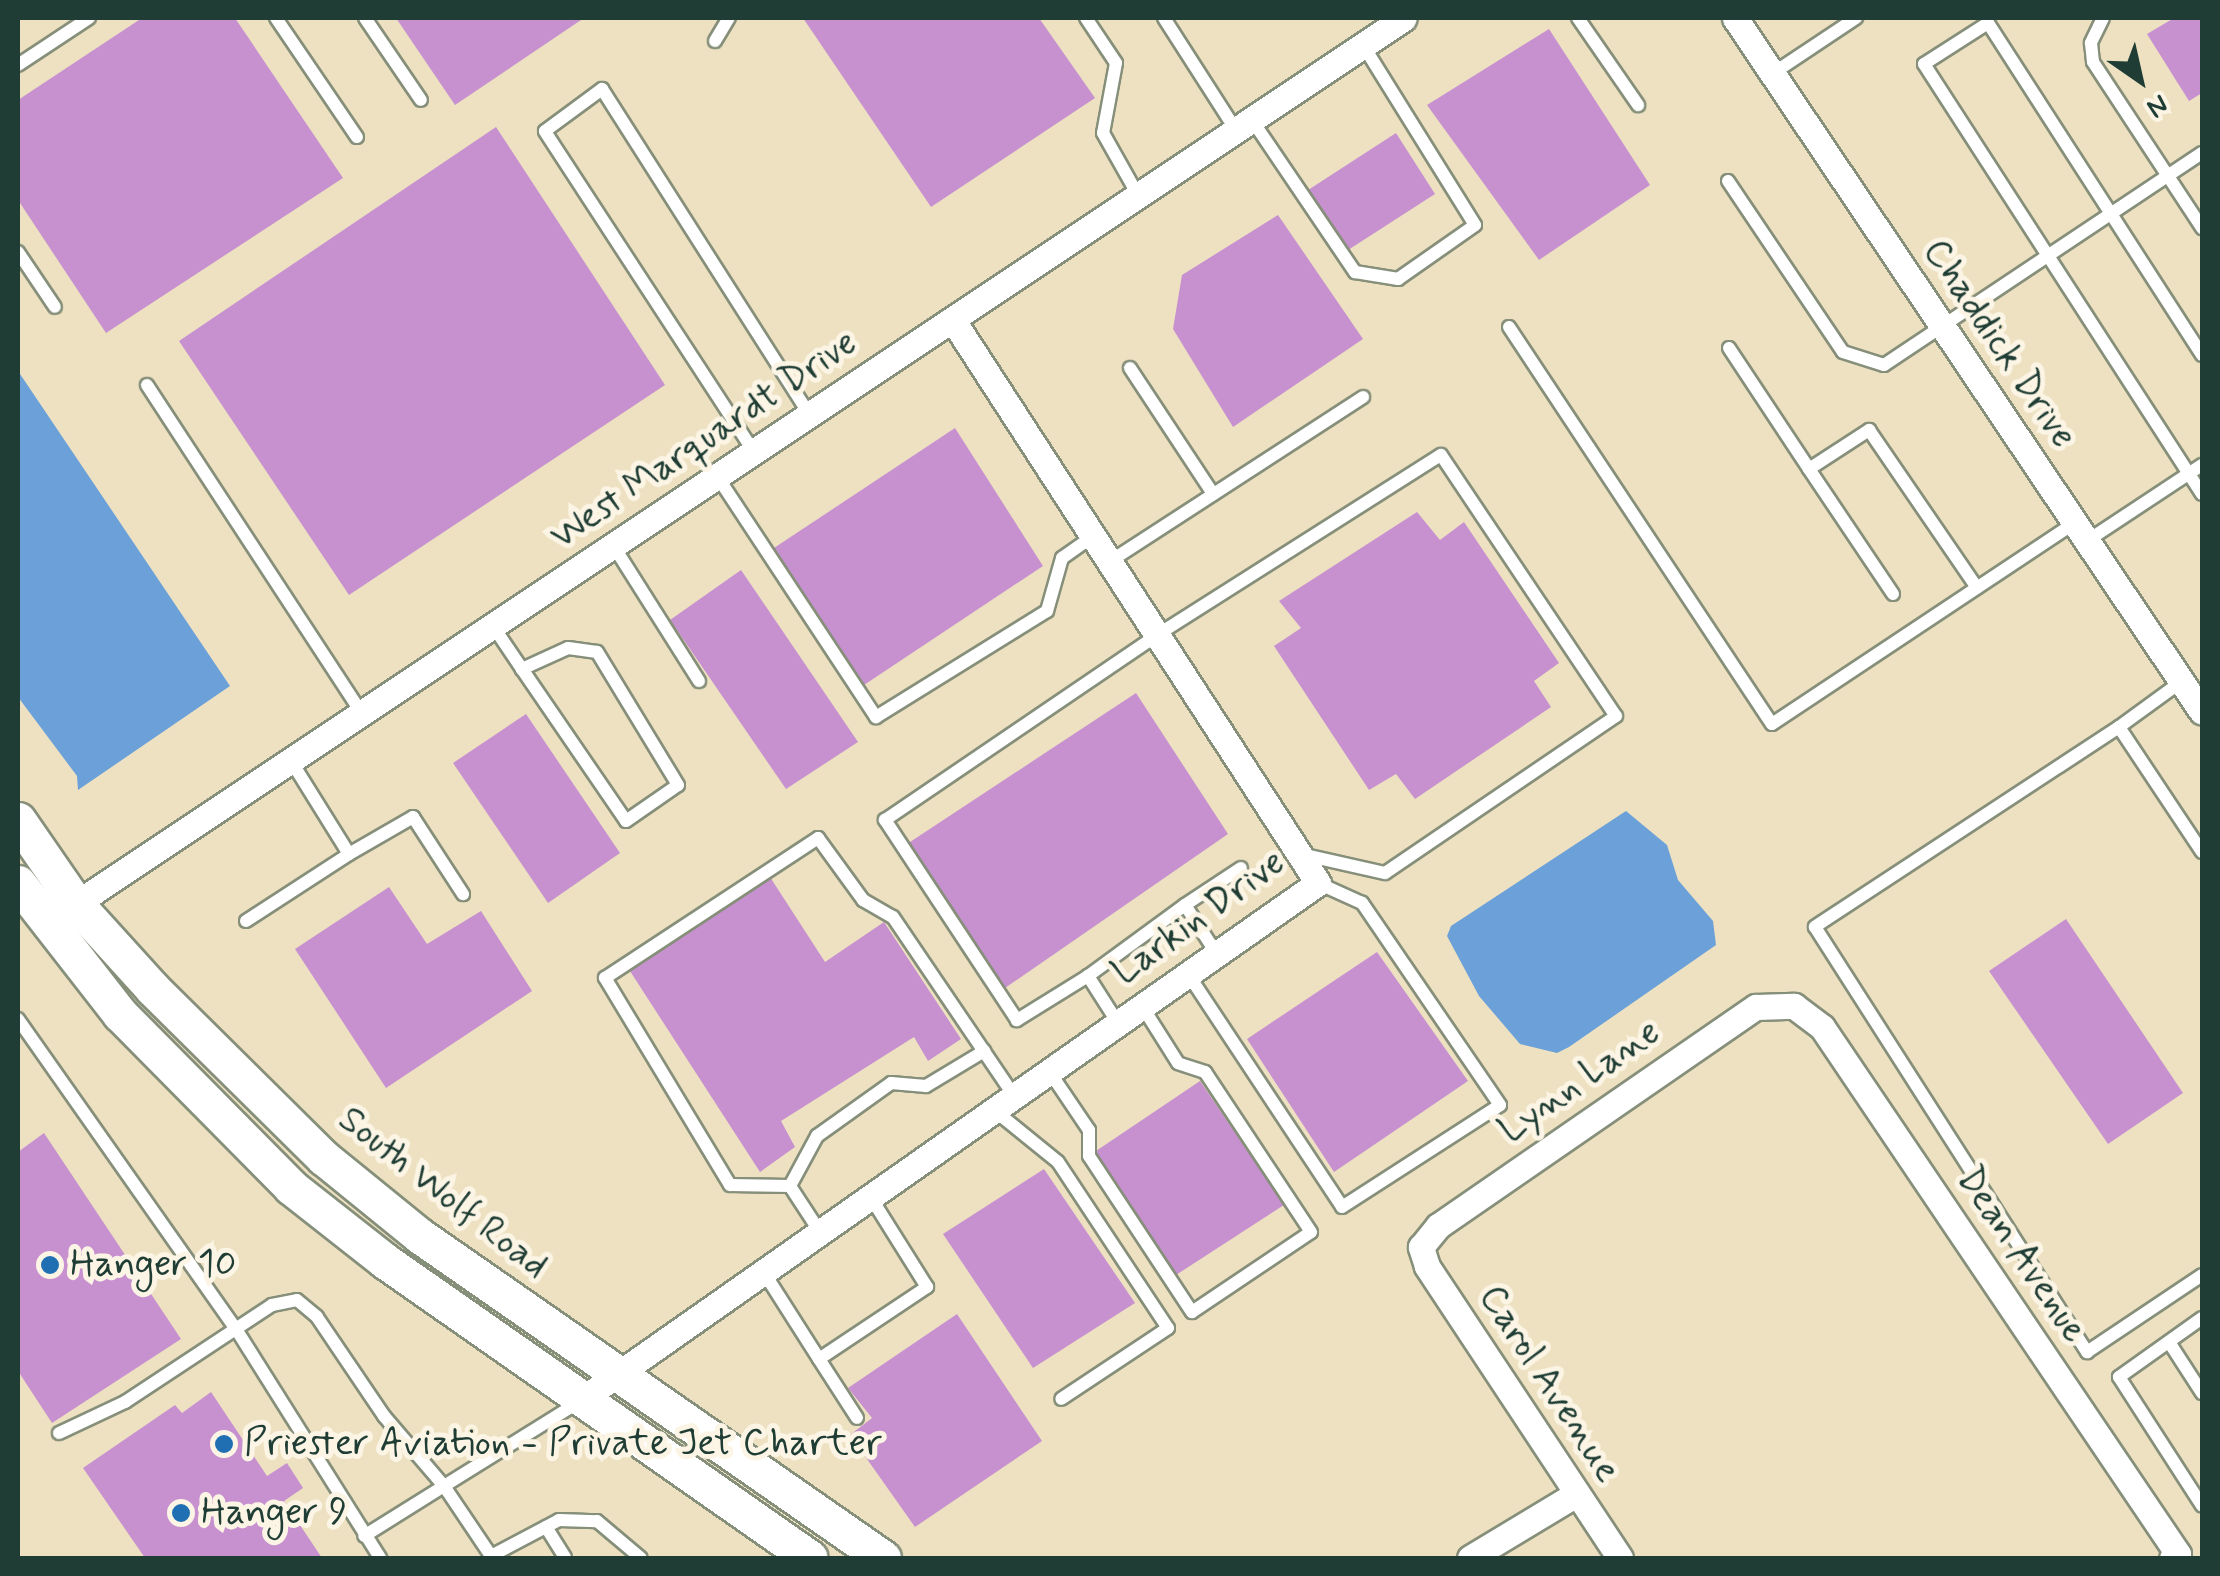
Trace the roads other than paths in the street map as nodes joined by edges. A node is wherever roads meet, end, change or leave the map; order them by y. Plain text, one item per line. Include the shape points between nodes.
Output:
1 (89, 18) edge
2 (276, 18) edge
3 (365, 18) edge
4 (729, 18) edge
5 (1086, 18) edge
6 (1164, 18) edge
7 (1404, 18) edge
8 (1578, 18) edge
9 (1735, 18) edge
10 (1856, 18) edge
11 (2104, 18) edge
12 (716, 41) dead end
13 (1363, 45) junction
14 (18, 65) edge
15 (1772, 74) junction
16 (421, 100) dead end
17 (1638, 105) dead end
18 (1244, 125) junction
19 (357, 137) dead end
20 (2202, 153) edge
21 (2168, 176) junction
22 (1728, 181) dead end
23 (1138, 195) junction
24 (2111, 214) junction
25 (2202, 228) edge
26 (18, 252) edge
27 (2047, 257) junction
28 (55, 307) dead end
29 (952, 320) junction
30 (1509, 327) dead end
31 (1942, 328) junction
32 (1729, 348) dead end
33 (2202, 356) edge
34 (1130, 368) dead end
35 (147, 384) dead end
36 (1363, 397) dead end
37 (810, 415) junction
38 (754, 452) junction
39 (2202, 464) edge
40 (1810, 468) junction
41 (2189, 473) junction
42 (717, 476) junction
43 (1213, 494) junction
44 (2202, 494) edge
45 (2081, 532) junction
46 (1093, 536) junction
47 (614, 545) junction
48 (1109, 562) junction
49 (1976, 588) junction
50 (1893, 594) dead end
51 (493, 626) junction
52 (1157, 634) junction
53 (522, 669) junction
54 (699, 681) dead end
55 (2195, 695) edge
56 (362, 713) junction
57 (2119, 727) junction
58 (290, 760) junction
59 (18, 820) edge
60 (2202, 852) edge
61 (349, 854) junction
62 (1300, 854) junction
63 (1241, 868) dead end
64 (18, 883) edge
65 (1318, 883) junction
66 (464, 894) dead end
67 (76, 904) junction
68 (1185, 905) junction
69 (246, 922) dead end
70 (46, 924) junction
71 (1217, 954) junction
72 (1188, 974) junction
73 (1088, 976) junction
74 (1142, 1006) junction
75 (1794, 1006) joint
76 (18, 1019) edge
77 (1118, 1022) junction
78 (984, 1052) junction
79 (1049, 1071) junction
80 (1004, 1103) junction
81 (790, 1186) junction
82 (870, 1196) junction
83 (820, 1232) junction
84 (1421, 1247) joint
85 (763, 1272) junction
86 (2202, 1275) edge
87 (2202, 1318) edge
88 (236, 1329) junction
89 (2169, 1342) junction
90 (819, 1359) junction
91 (617, 1375) junction
92 (2202, 1393) edge
93 (1061, 1399) dead end
94 (581, 1400) junction
95 (857, 1418) dead end
96 (59, 1433) dead end
97 (444, 1486) junction
98 (1576, 1494) junction
99 (2202, 1506) edge
100 (546, 1527) junction
101 (364, 1536) junction
102 (2175, 1556) edge
103 (380, 1558) edge
104 (491, 1558) edge
105 (565, 1558) edge
106 (641, 1558) edge
107 (810, 1558) edge
108 (883, 1558) edge
109 (1470, 1558) edge
110 (1620, 1558) edge

1 - 14 lane
2 - 19 lane
3 - 16 lane
4 - 12 lane
5 - 23 lane via 1116,63 1103,132
6 - 18 lane
7 - 13 street, West Marquardt Drive
8 - 17 lane
9 - 15 street, Chaddick Drive
10 - 15 lane
11 - 21 lane via 2091,43 2093,62
13 - 18 street, West Marquardt Drive
13 - 18 lane via 1475,225 1398,279 1355,272
15 - 31 street, Chaddick Drive
18 - 23 street, West Marquardt Drive
20 - 21 lane
21 - 24 lane
21 - 25 lane
22 - 31 lane via 1843,352 1884,365
23 - 29 street, West Marquardt Drive
24 - 27 lane
24 - 27 lane via 1988,23 1924,64
24 - 33 lane
26 - 28 lane
27 - 31 lane
27 - 41 lane
29 - 37 street, West Marquardt Drive
29 - 46 street, Larkin Drive
30 - 49 lane via 1772,724
31 - 45 street, Chaddick Drive
32 - 40 lane
34 - 43 lane
35 - 56 lane
36 - 43 lane
37 - 38 street, West Marquardt Drive
37 - 38 lane via 602,89 545,132
38 - 42 street, West Marquardt Drive
39 - 41 lane
40 - 49 lane via 1869,430
40 - 50 lane
41 - 44 lane
41 - 45 lane
42 - 46 lane via 876,716 1047,611 1062,558
42 - 47 street, West Marquardt Drive
43 - 48 lane
45 - 49 lane
45 - 55 street, Chaddick Drive
46 - 48 street, Larkin Drive
47 - 51 street, West Marquardt Drive
47 - 54 lane
48 - 52 street, Larkin Drive
51 - 53 lane
51 - 56 street, West Marquardt Drive
52 - 62 street, Larkin Drive
52 - 62 lane via 1441,456 1616,716 1385,873
52 - 73 lane via 886,820 1017,1020
53 - 53 lane via 626,821 678,785 596,652 568,648
55 - 57 lane
56 - 58 street, West Marquardt Drive
57 - 60 lane
57 - 86 lane via 1815,928 2087,1352
58 - 61 lane
58 - 67 street, West Marquardt Drive
59 - 67 main road, South Wolf Road
61 - 66 lane via 412,817
61 - 69 lane
62 - 65 street, Larkin Drive
63 - 68 lane
64 - 70 main road
65 - 71 street, Larkin Drive
65 - 72 lane via 1362,903 1500,1105 1342,1206
67 - 70 street, West Marquardt Drive
67 - 91 main road, South Wolf Road via 231,1070 324,1158 420,1236
68 - 71 lane
68 - 73 lane
70 - 94 main road via 120,1014 290,1186
71 - 72 street, Larkin Drive
72 - 74 street, Larkin Drive
73 - 77 lane
74 - 77 street, Larkin Drive
74 - 79 lane via 1178,1063 1205,1072 1310,1232 1192,1312 1089,1156 1089,1130
75 - 84 street, Lynn Lane via 1756,1007 1438,1226
75 - 102 street, Dean Avenue via 1822,1027
76 - 88 lane
77 - 79 street, Larkin Drive
78 - 80 lane
78 - 81 lane via 926,1086 891,1082 816,1136
78 - 81 lane via 894,917 863,900 818,838 605,978 730,1185
79 - 80 street, Larkin Drive
80 - 82 street, Larkin Drive
80 - 93 lane via 1058,1162 1168,1328
81 - 83 lane
82 - 83 street, Larkin Drive
82 - 90 lane via 926,1287
83 - 85 street, Larkin Drive
84 - 98 street, Carol Avenue via 1427,1266
85 - 90 lane
85 - 91 street, Larkin Drive
87 - 89 lane
88 - 96 lane via 124,1402
88 - 97 lane via 272,1305 297,1300 318,1317 384,1416
88 - 101 lane
89 - 92 lane
89 - 99 lane via 2119,1377
90 - 95 lane
91 - 94 street, Larkin Drive
91 - 108 main road, South Wolf Road
94 - 97 lane
94 - 107 main road
97 - 101 lane
97 - 104 lane
98 - 109 street
98 - 110 street, Carol Avenue
100 - 104 lane
100 - 105 lane
100 - 106 lane via 559,1520 597,1521
101 - 103 lane

